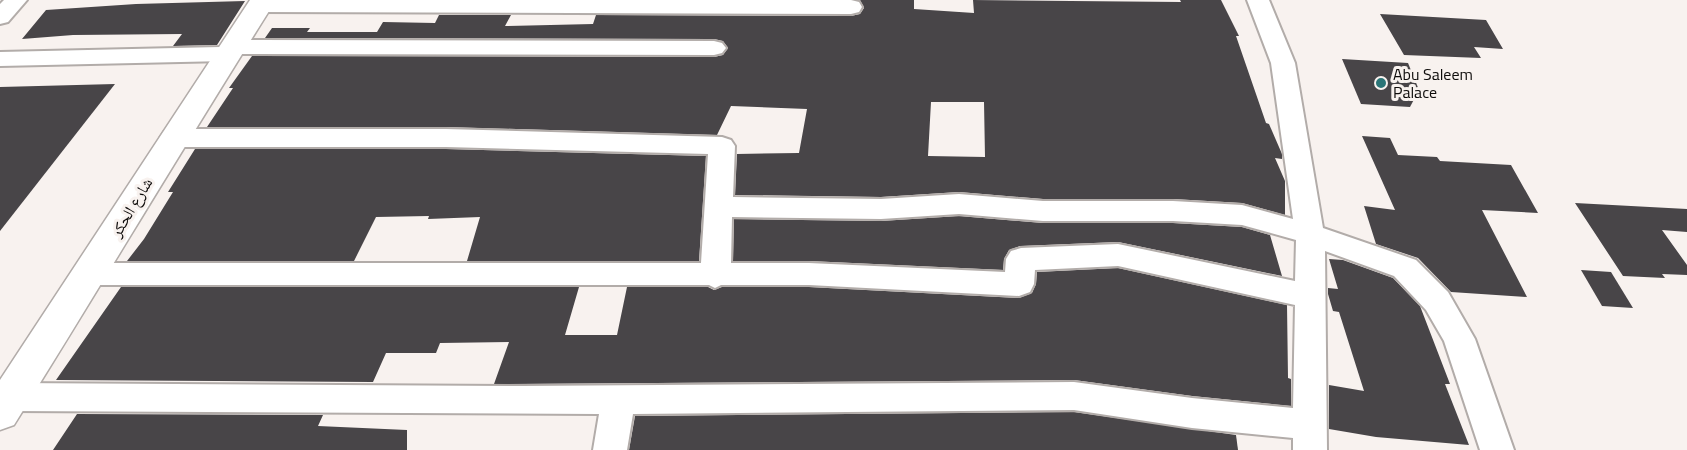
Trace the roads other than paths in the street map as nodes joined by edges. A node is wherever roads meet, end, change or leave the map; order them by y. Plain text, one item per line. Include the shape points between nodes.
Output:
1 (16, 0) edge
2 (1258, 0) edge
3 (261, 2) edge
4 (851, 7) dead end
5 (0, 17) edge
6 (714, 48) dead end
7 (229, 51) junction
8 (0, 59) edge
9 (173, 138) junction
10 (720, 207) junction
11 (1310, 234) junction
12 (90, 274) junction
13 (715, 276) junction
14 (1310, 296) junction
15 (618, 399) junction
16 (6, 405) edge
17 (1309, 437) edge
18 (610, 450) edge
19 (1497, 450) edge

1 - 5 street
2 - 11 street via 1283,63
3 - 4 street
3 - 7 street, شارع الحكر
6 - 7 street
7 - 8 street
7 - 9 street, شارع الحكر
9 - 10 street via 446,138 722,146
9 - 12 street, شارع الحكر
10 - 11 street via 861,209 959,204 1043,211 1173,211 1242,215
10 - 13 street
11 - 14 street
11 - 19 street via 1405,268 1437,301 1459,339
12 - 13 street
12 - 16 street, شارع الحكر
13 - 14 street via 809,274 1019,284 1021,259 1118,255
14 - 17 street
15 - 16 street
15 - 17 street via 1074,396 1192,413
15 - 18 street

